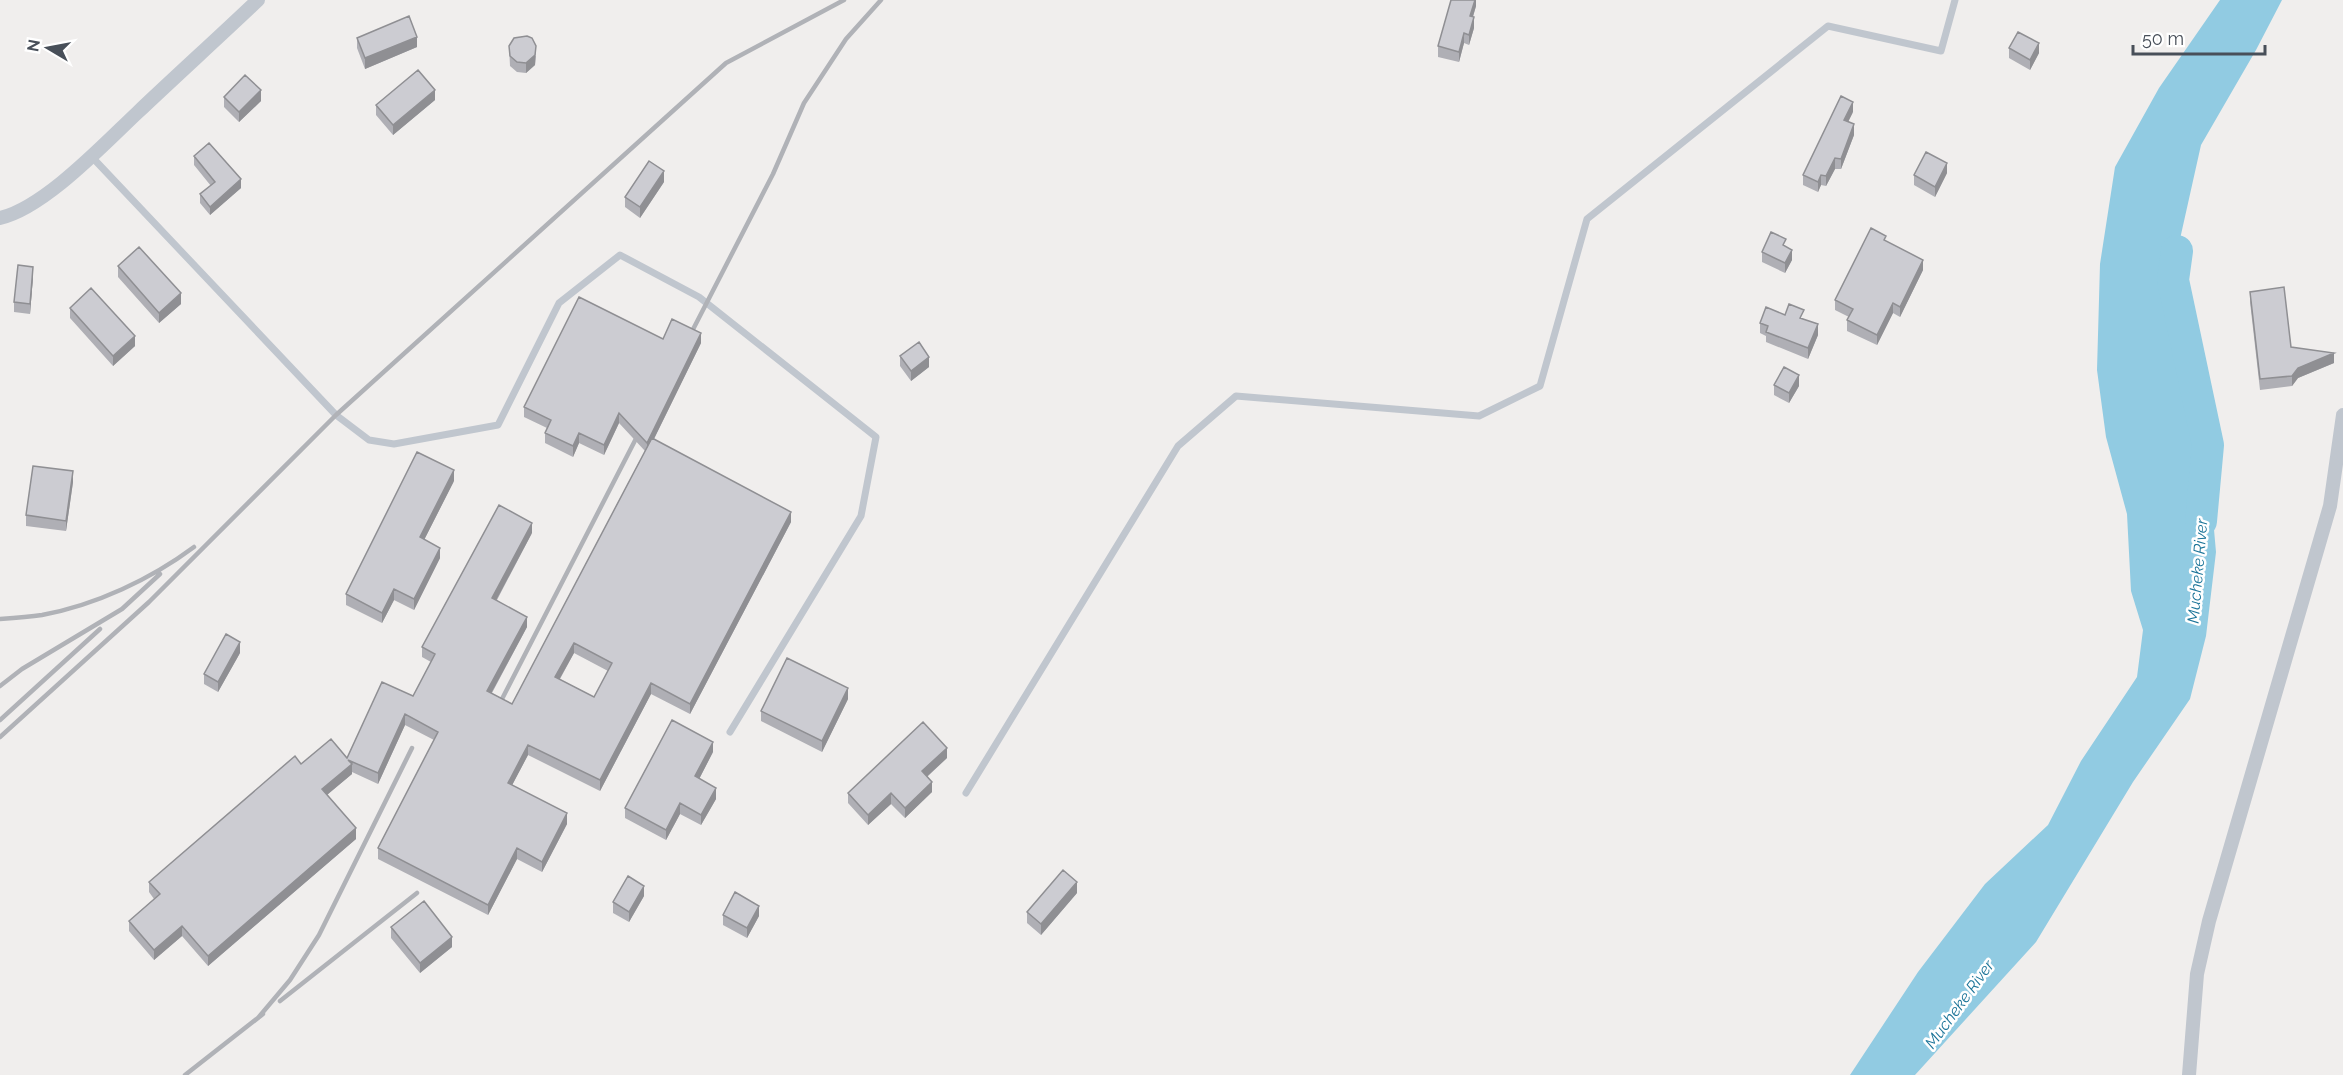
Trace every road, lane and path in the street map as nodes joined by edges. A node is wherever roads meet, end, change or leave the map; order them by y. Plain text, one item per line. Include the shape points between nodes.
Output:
1 (258, 0) edge
2 (1955, 0) edge
3 (91, 156) junction
4 (0, 218) edge
5 (2343, 415) edge
6 (730, 732) dead end
7 (966, 793) dead end
8 (2189, 1075) edge

1 - 3 street
2 - 7 lane via 1941,51 1828,26 1587,219 1540,386 1479,416 1236,396 1178,446
3 - 4 street via 34,204
3 - 6 lane via 336,415 369,440 394,444 498,425 559,303 620,255 699,297 876,437 861,516
5 - 8 street via 2330,506 2209,921 2197,974

